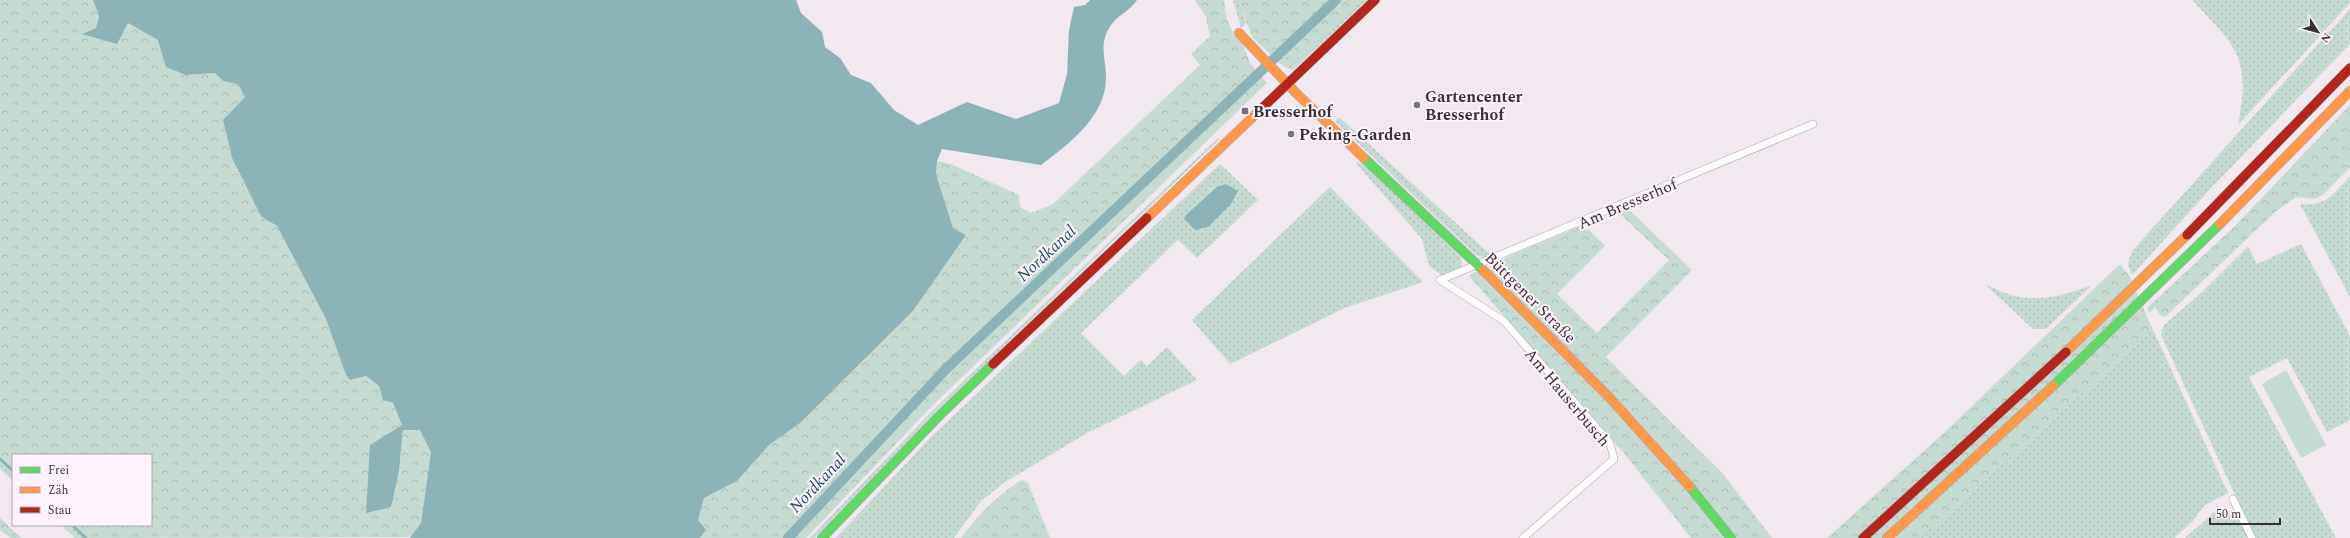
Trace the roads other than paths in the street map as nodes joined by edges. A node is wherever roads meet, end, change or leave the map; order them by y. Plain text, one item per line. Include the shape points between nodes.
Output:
1 (1375, 0) edge
2 (1239, 33) dead end
3 (2350, 68) edge
4 (1287, 84) junction
5 (2350, 91) edge
6 (1812, 124) dead end
7 (1478, 266) junction
8 (1440, 280) joint
9 (2233, 499) dead end
10 (822, 538) edge
11 (1523, 538) edge
12 (1731, 538) edge
13 (1863, 538) edge
14 (1887, 538) edge
15 (2252, 538) edge

1 - 4 main road
2 - 4 main road, Büttgener Straße
3 - 13 main road via 2266,158 2110,312
4 - 7 main road, Büttgener Straße
4 - 10 main road via 949,406
5 - 14 main road via 2122,322 1988,448
6 - 7 street, Am Bresserhof
7 - 8 street, Am Bresserhof
7 - 12 main road, Büttgener Straße via 1641,431
8 - 11 street, Am Hauserbusch via 1504,321 1610,443 1614,459
9 - 15 street

